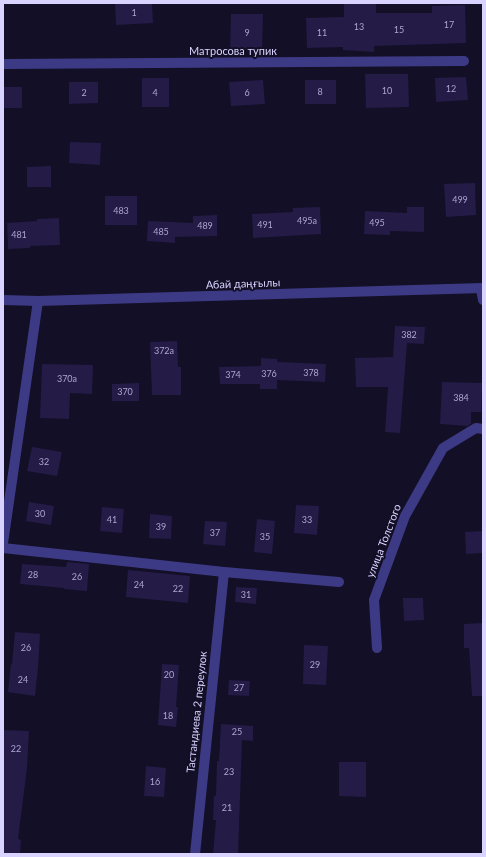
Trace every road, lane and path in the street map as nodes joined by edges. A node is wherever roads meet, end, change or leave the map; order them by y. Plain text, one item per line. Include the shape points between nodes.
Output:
1 (464, 61) dead end
2 (3, 64) edge
3 (482, 288) edge
4 (3, 300) edge
5 (483, 300) edge
6 (38, 302) junction
7 (483, 429) edge
8 (3, 543) edge
9 (3, 548) edge
10 (224, 572) junction
11 (339, 582) dead end
12 (377, 648) dead end
13 (194, 854) edge

1 - 2 street, Матросова тупик
3 - 5 street
3 - 6 street, Абай даңғылы
4 - 6 street, Абай даңғылы
6 - 8 street
7 - 12 street, улица Толстого via 476,428 443,448 404,516 374,600
9 - 10 street
10 - 11 street
10 - 13 street, Тастандиева 2 переулок

